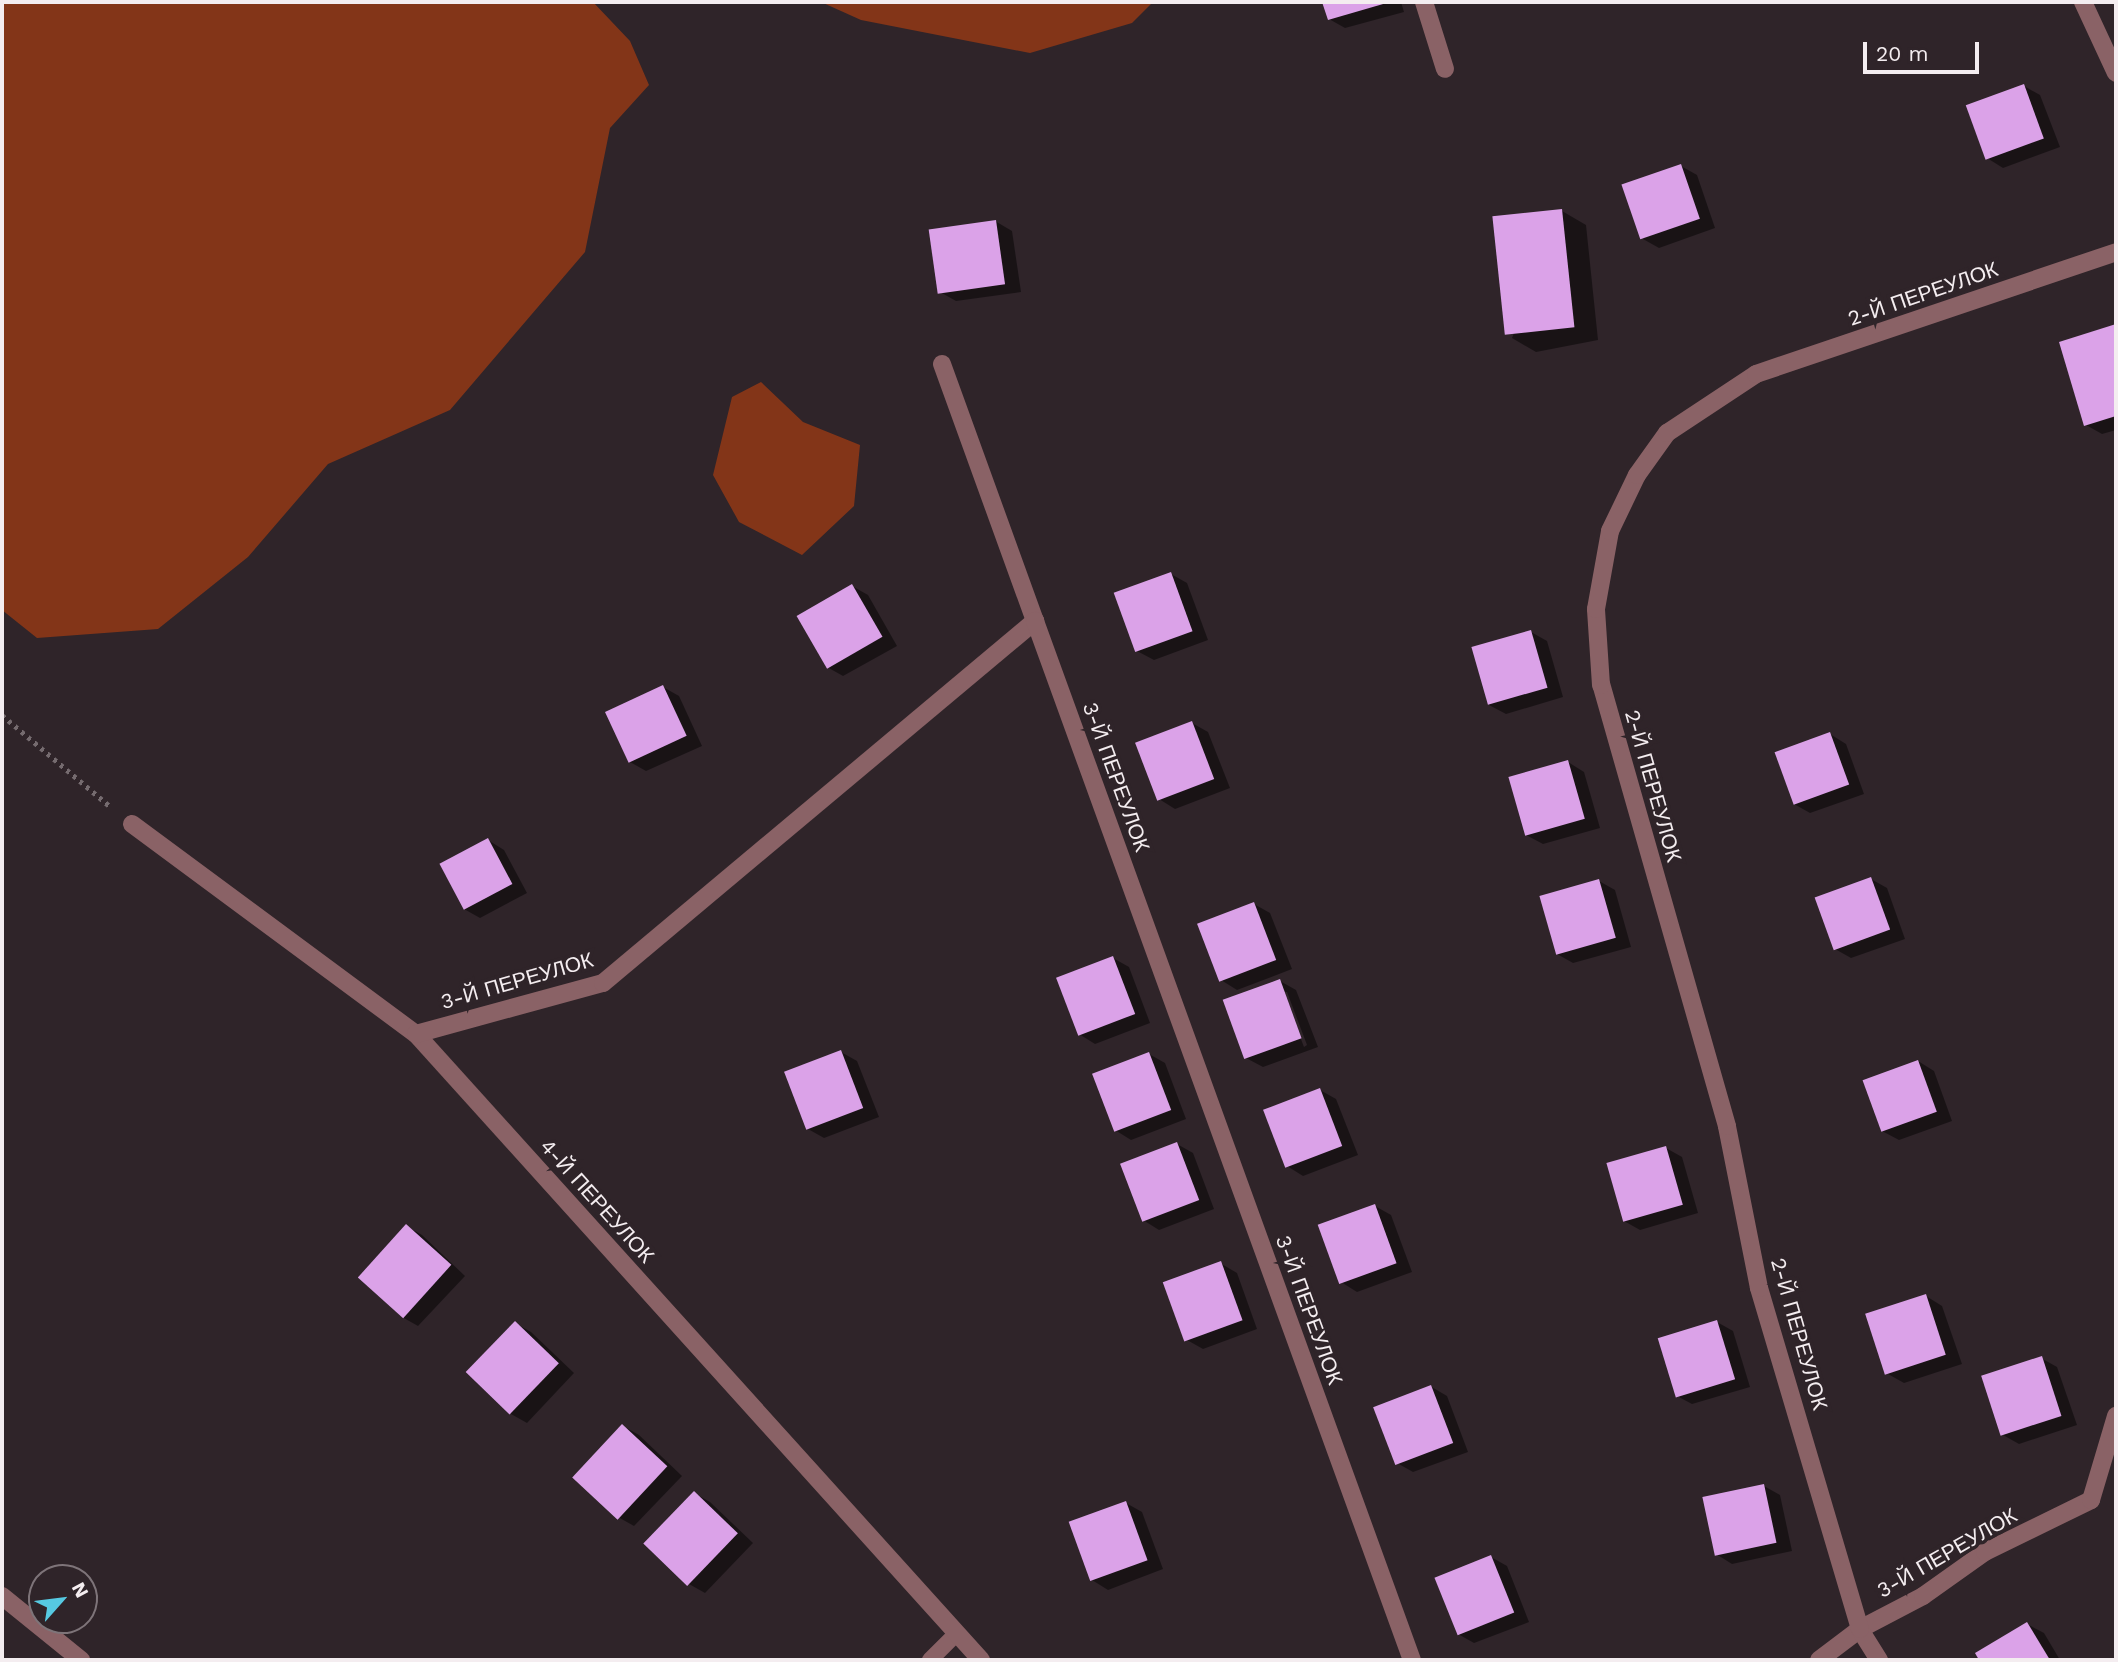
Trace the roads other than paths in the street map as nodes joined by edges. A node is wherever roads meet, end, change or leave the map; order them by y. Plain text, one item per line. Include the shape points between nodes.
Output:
1 (1424, 2) edge
2 (2083, 2) edge
3 (1445, 69) dead end
4 (2116, 73) edge
5 (2116, 253) edge
6 (942, 364) dead end
7 (1035, 621) junction
8 (132, 824) road end
9 (416, 1034) junction
10 (2116, 1416) edge
11 (2, 1596) edge
12 (1860, 1629) junction
13 (956, 1634) junction
14 (81, 1660) edge
15 (930, 1660) edge
16 (981, 1660) edge
17 (1412, 1660) edge
18 (1819, 1660) edge
19 (1879, 1660) edge

1 - 3 street
2 - 4 street
5 - 12 street, 2-Й ПЕРЕУЛОК via 1756,374 1667,433 1637,475 1610,531 1596,609 1601,685 1727,1126 1759,1288
6 - 7 street
7 - 9 street, 3-Й ПЕРЕУЛОК via 603,983
7 - 17 street, 3-Й ПЕРЕУЛОК
8 - 9 street, 4-Й ПЕРЕУЛОК
9 - 13 street, 4-Й ПЕРЕУЛОК
10 - 12 street, 3-Й ПЕРЕУЛОК via 2091,1500 1985,1552 1923,1596
11 - 14 street
12 - 18 street
12 - 19 street, 2-Й ПЕРЕУЛОК
13 - 15 lane
13 - 16 street, 4-Й ПЕРЕУЛОК

